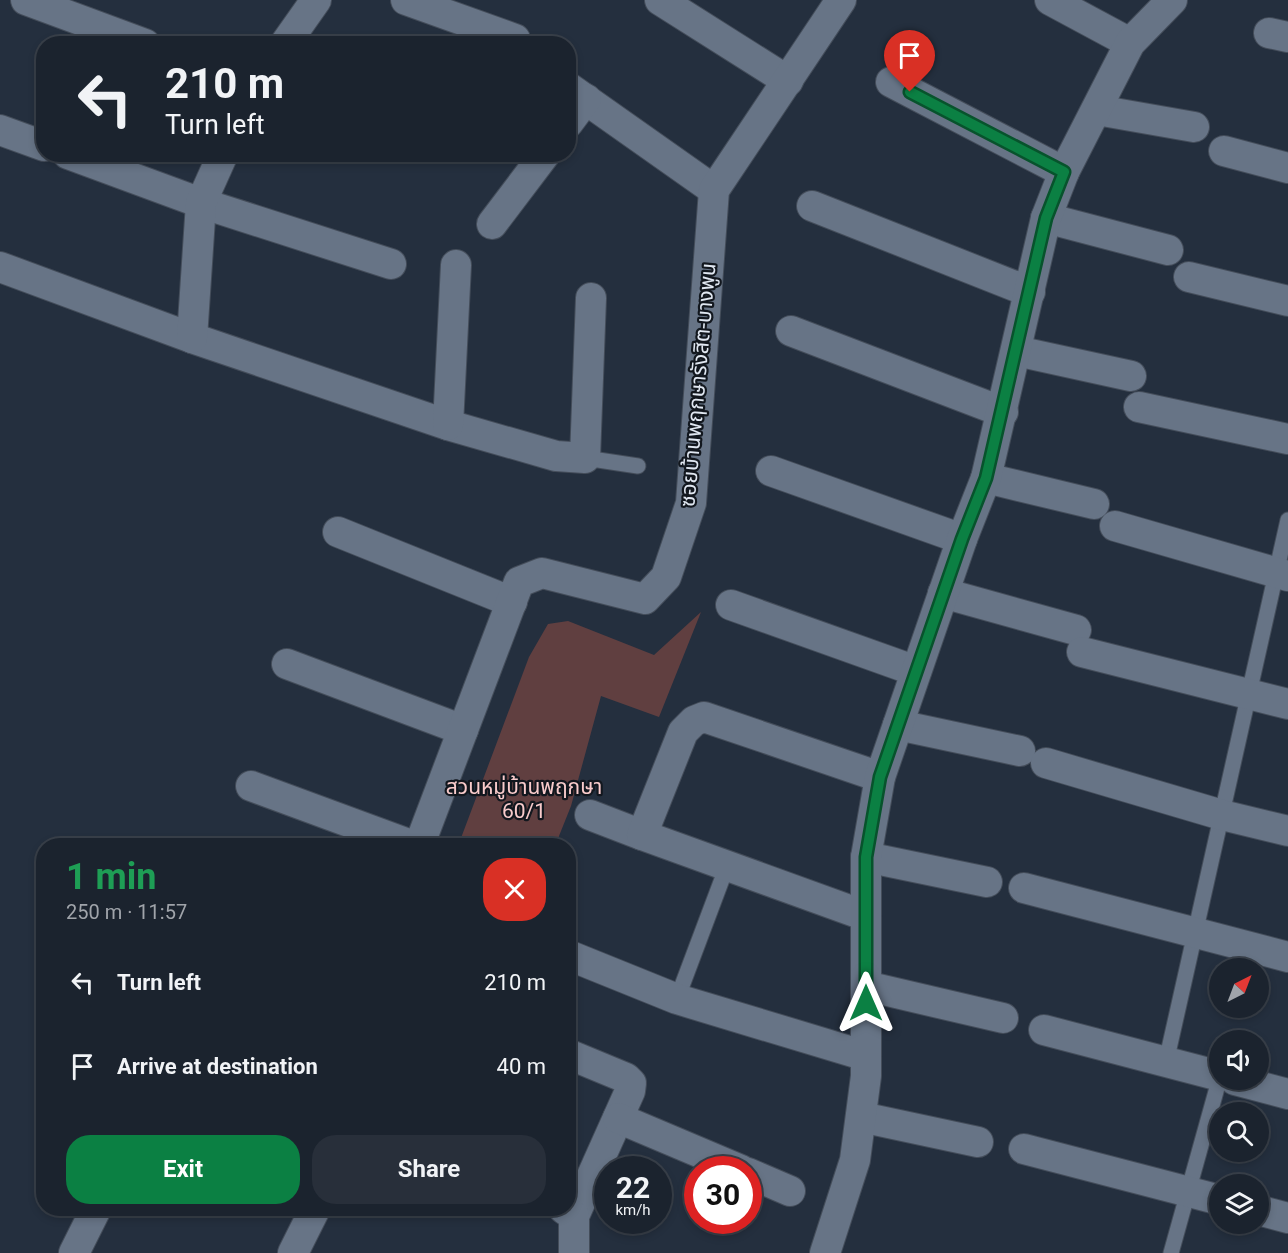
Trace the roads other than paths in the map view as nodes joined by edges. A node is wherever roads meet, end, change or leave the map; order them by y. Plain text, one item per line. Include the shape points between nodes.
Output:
1 (26, 0) edge
2 (316, 0) edge
3 (406, 0) edge
4 (660, 0) edge
5 (841, 0) edge
6 (1050, 0) edge
7 (1172, 0) edge
8 (123, 36) edge
9 (291, 36) edge
10 (507, 36) edge
11 (1130, 43) junction
12 (788, 81) junction
13 (891, 82) dead end
14 (576, 104) edge
15 (1097, 110) junction
16 (1194, 127) dead end
17 (0, 130) edge
18 (36, 143) edge
19 (1224, 151) dead end
20 (90, 162) edge
21 (219, 162) edge
22 (538, 162) edge
23 (1288, 168) edge
24 (1064, 172) junction
25 (714, 190) junction
26 (201, 203) junction
27 (812, 206) dead end
28 (1046, 218) junction
29 (492, 224) dead end
30 (1168, 250) dead end
31 (391, 264) dead end
32 (456, 265) dead end
33 (0, 267) edge
34 (1189, 277) dead end
35 (1030, 292) junction
36 (591, 298) dead end
37 (1288, 302) edge
38 (791, 331) dead end
39 (192, 338) junction
40 (1016, 351) junction
41 (1131, 376) dead end
42 (1139, 407) dead end
43 (1003, 412) junction
44 (448, 425) junction
45 (1288, 439) edge
46 (585, 458) junction
47 (638, 466) dead end
48 (771, 471) dead end
49 (986, 478) junction
50 (1094, 504) dead end
51 (1288, 520) edge
52 (1115, 526) dead end
53 (338, 532) dead end
54 (962, 539) junction
55 (1282, 574) edge
56 (944, 593) junction
57 (512, 602) junction
58 (731, 605) dead end
59 (287, 664) dead end
60 (916, 671) junction
61 (1249, 694) junction
62 (1288, 704) edge
63 (898, 724) junction
64 (463, 730) junction
65 (880, 777) junction
66 (251, 786) dead end
67 (1222, 814) junction
68 (590, 815) dead end
69 (1288, 831) edge
70 (642, 835) junction
71 (392, 838) edge
72 (422, 838) edge
73 (866, 857) junction
74 (727, 866) junction
75 (987, 882) dead end
76 (1024, 888) dead end
77 (866, 916) junction
78 (1195, 934) junction
79 (1288, 957) edge
80 (576, 958) edge
81 (866, 986) junction
82 (677, 999) junction
83 (1003, 1018) dead end
84 (1044, 1030) dead end
85 (866, 1056) junction
86 (576, 1057) edge
87 (1166, 1062) junction
88 (1209, 1073) edge
89 (1269, 1089) edge
90 (1216, 1090) edge
91 (1288, 1094) edge
92 (861, 1117) junction
93 (618, 1118) junction
94 (978, 1142) dead end
95 (1024, 1149) dead end
96 (708, 1156) edge
97 (762, 1179) edge
98 (790, 1191) dead end
99 (1188, 1191) junction
100 (1209, 1197) edge
101 (576, 1199) edge
102 (1269, 1213) edge
103 (92, 1216) edge
104 (312, 1216) edge
105 (569, 1216) edge
106 (1288, 1218) edge
107 (74, 1253) edge
108 (293, 1253) edge
109 (574, 1253) edge
110 (825, 1253) edge
111 (1171, 1253) edge

1 - 8 street
2 - 9 street
3 - 10 street
4 - 12 street
5 - 12 street, ซอยบ้านพฤกษารังสิต-บางพูน
6 - 11 street
7 - 11 street
11 - 15 street
12 - 25 street, ซอยบ้านพฤกษารังสิต-บางพูน
13 - 24 street
14 - 25 street
15 - 16 street
15 - 24 street
17 - 18 street
19 - 23 street
20 - 26 street
21 - 26 street
22 - 29 street
24 - 28 street
25 - 57 street, ซอยบ้านพฤกษารังสิต-บางพูน via 691,503 666,577 645,599 542,573 519,582
26 - 31 street
26 - 39 street
27 - 35 street
28 - 30 street
28 - 35 street
32 - 44 street
33 - 39 street
34 - 37 street
35 - 40 street
36 - 46 street
38 - 43 street
39 - 44 street
40 - 41 street
40 - 43 street
42 - 45 street
43 - 49 street
44 - 46 street via 556,456
46 - 47 lane
48 - 54 street
49 - 50 street
49 - 54 street
51 - 55 lane
52 - 55 street
53 - 57 street
54 - 56 street
55 - 61 lane
56 - 60 street
56 - 61 street via 1079,641
57 - 64 street, ซอยบ้านพฤกษารังสิต-บางพูน
58 - 60 street
59 - 64 street
60 - 63 street
61 - 62 street
61 - 67 lane
63 - 65 street
63 - 67 street via 1033,757
64 - 72 street, ซอยบ้านพฤกษารังสิต-บางพูน
65 - 70 street via 704,717 683,732
65 - 73 street
66 - 71 street
67 - 69 street
67 - 78 lane
68 - 70 street
70 - 74 street
73 - 75 street
73 - 77 street
74 - 77 street
74 - 82 lane
76 - 78 street
77 - 81 street
78 - 79 street
78 - 87 lane
80 - 82 street
81 - 83 street
81 - 85 street
82 - 85 street
84 - 87 street
85 - 92 street
86 - 93 street via 631,1083
87 - 88 street
89 - 91 street
90 - 99 lane
92 - 94 street
92 - 110 street via 855,1160
93 - 96 street
93 - 101 street
95 - 99 street
97 - 98 street
99 - 100 street
99 - 111 lane
102 - 106 street
103 - 107 street
104 - 108 street
105 - 109 street

